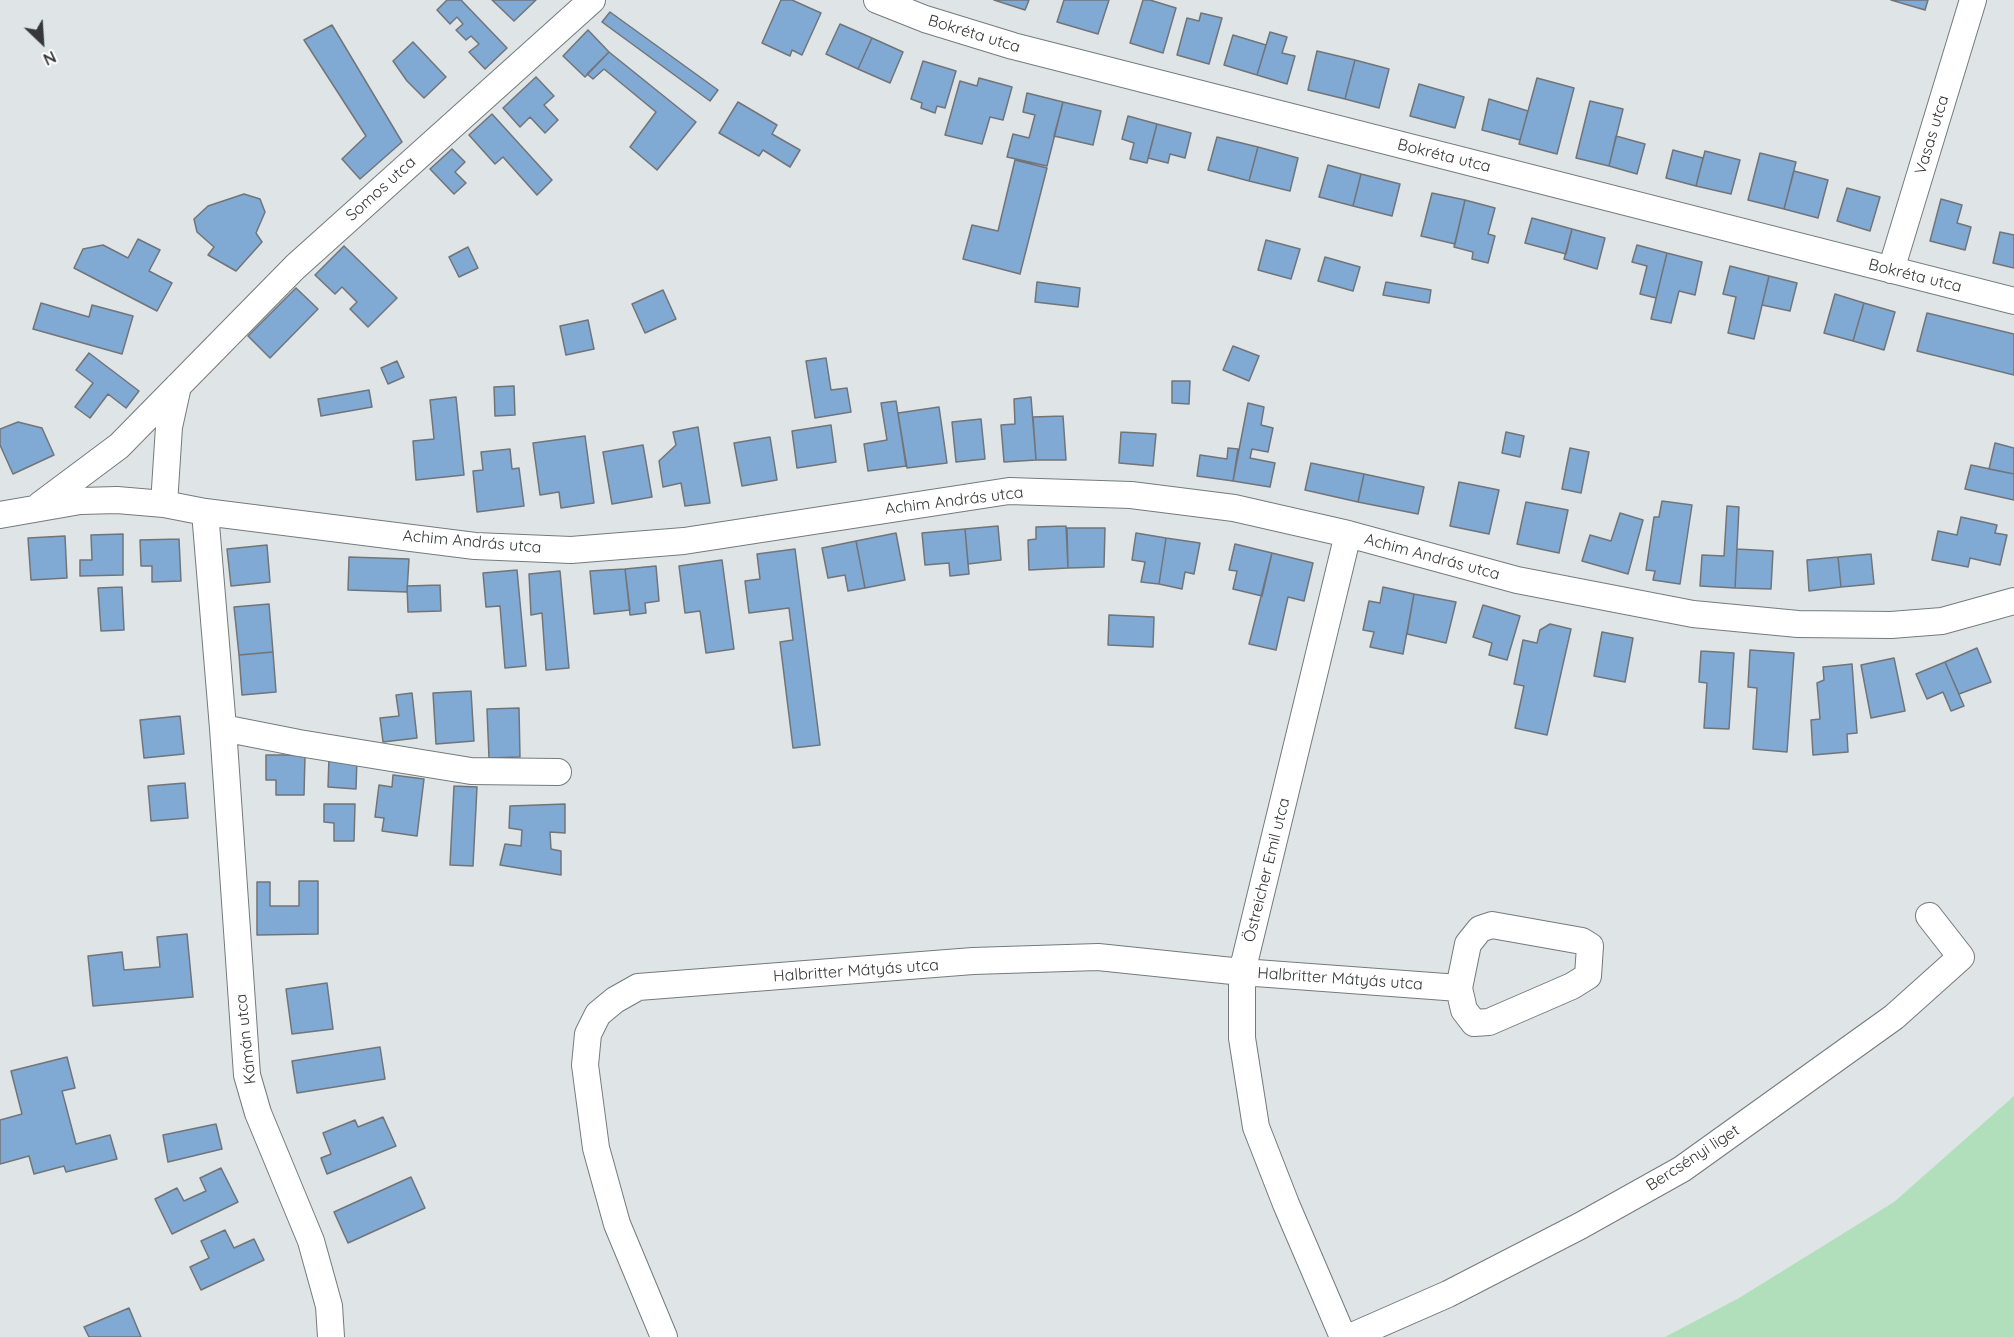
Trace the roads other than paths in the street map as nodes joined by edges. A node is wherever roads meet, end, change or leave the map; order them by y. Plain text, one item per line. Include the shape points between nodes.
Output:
1 (592, 0) edge
2 (877, 0) edge
3 (1973, 0) edge
4 (1891, 270) junction
5 (2014, 301) edge
6 (178, 386) junction
7 (164, 504) junction
8 (38, 507) junction
9 (205, 512) junction
10 (0, 514) edge
11 (1348, 534) junction
12 (2011, 599) edge
13 (223, 728) junction
14 (558, 772) dead end
15 (1929, 916) dead end
16 (1242, 972) junction
17 (1459, 988) junction
18 (331, 1337) edge
19 (664, 1337) edge
20 (1343, 1337) edge
21 (1350, 1337) edge

1 - 6 street, Somos utca via 295,267
2 - 4 street, Bokréta utca via 1013,46
3 - 4 street, Vasas utca
4 - 5 street, Bokréta utca
6 - 7 street via 169,426
6 - 8 street, Somos utca via 119,446
7 - 8 street, Achim András utca via 99,501
7 - 9 street, Achim András utca
8 - 10 street, Achim András utca
9 - 11 street, Achim András utca via 475,546 571,550 684,541 1009,491 1131,495 1234,508
9 - 13 street, Kámán utca
11 - 12 street, Achim András utca via 1516,580 1693,614 1798,624 1891,626 1942,621 1987,610
11 - 16 street, Östreicher Emil utca
13 - 14 street via 471,771
13 - 18 street, Kámán utca via 247,1075 258,1113 311,1241 330,1306
15 - 21 street, Bercsényi liget via 1961,957 1884,1023 1682,1169 1448,1294
16 - 17 street, Halbritter Mátyás utca
16 - 19 street, Halbritter Mátyás utca via 1098,957 973,962 638,987 615,1000 598,1014 588,1034 585,1065 596,1148 617,1224
16 - 20 street, Östreicher Emil utca via 1242,1038 1256,1127
17 - 17 street via 1468,944 1480,929 1492,925 1582,941 1590,946 1588,975 1572,986 1489,1022 1474,1023 1464,1010

